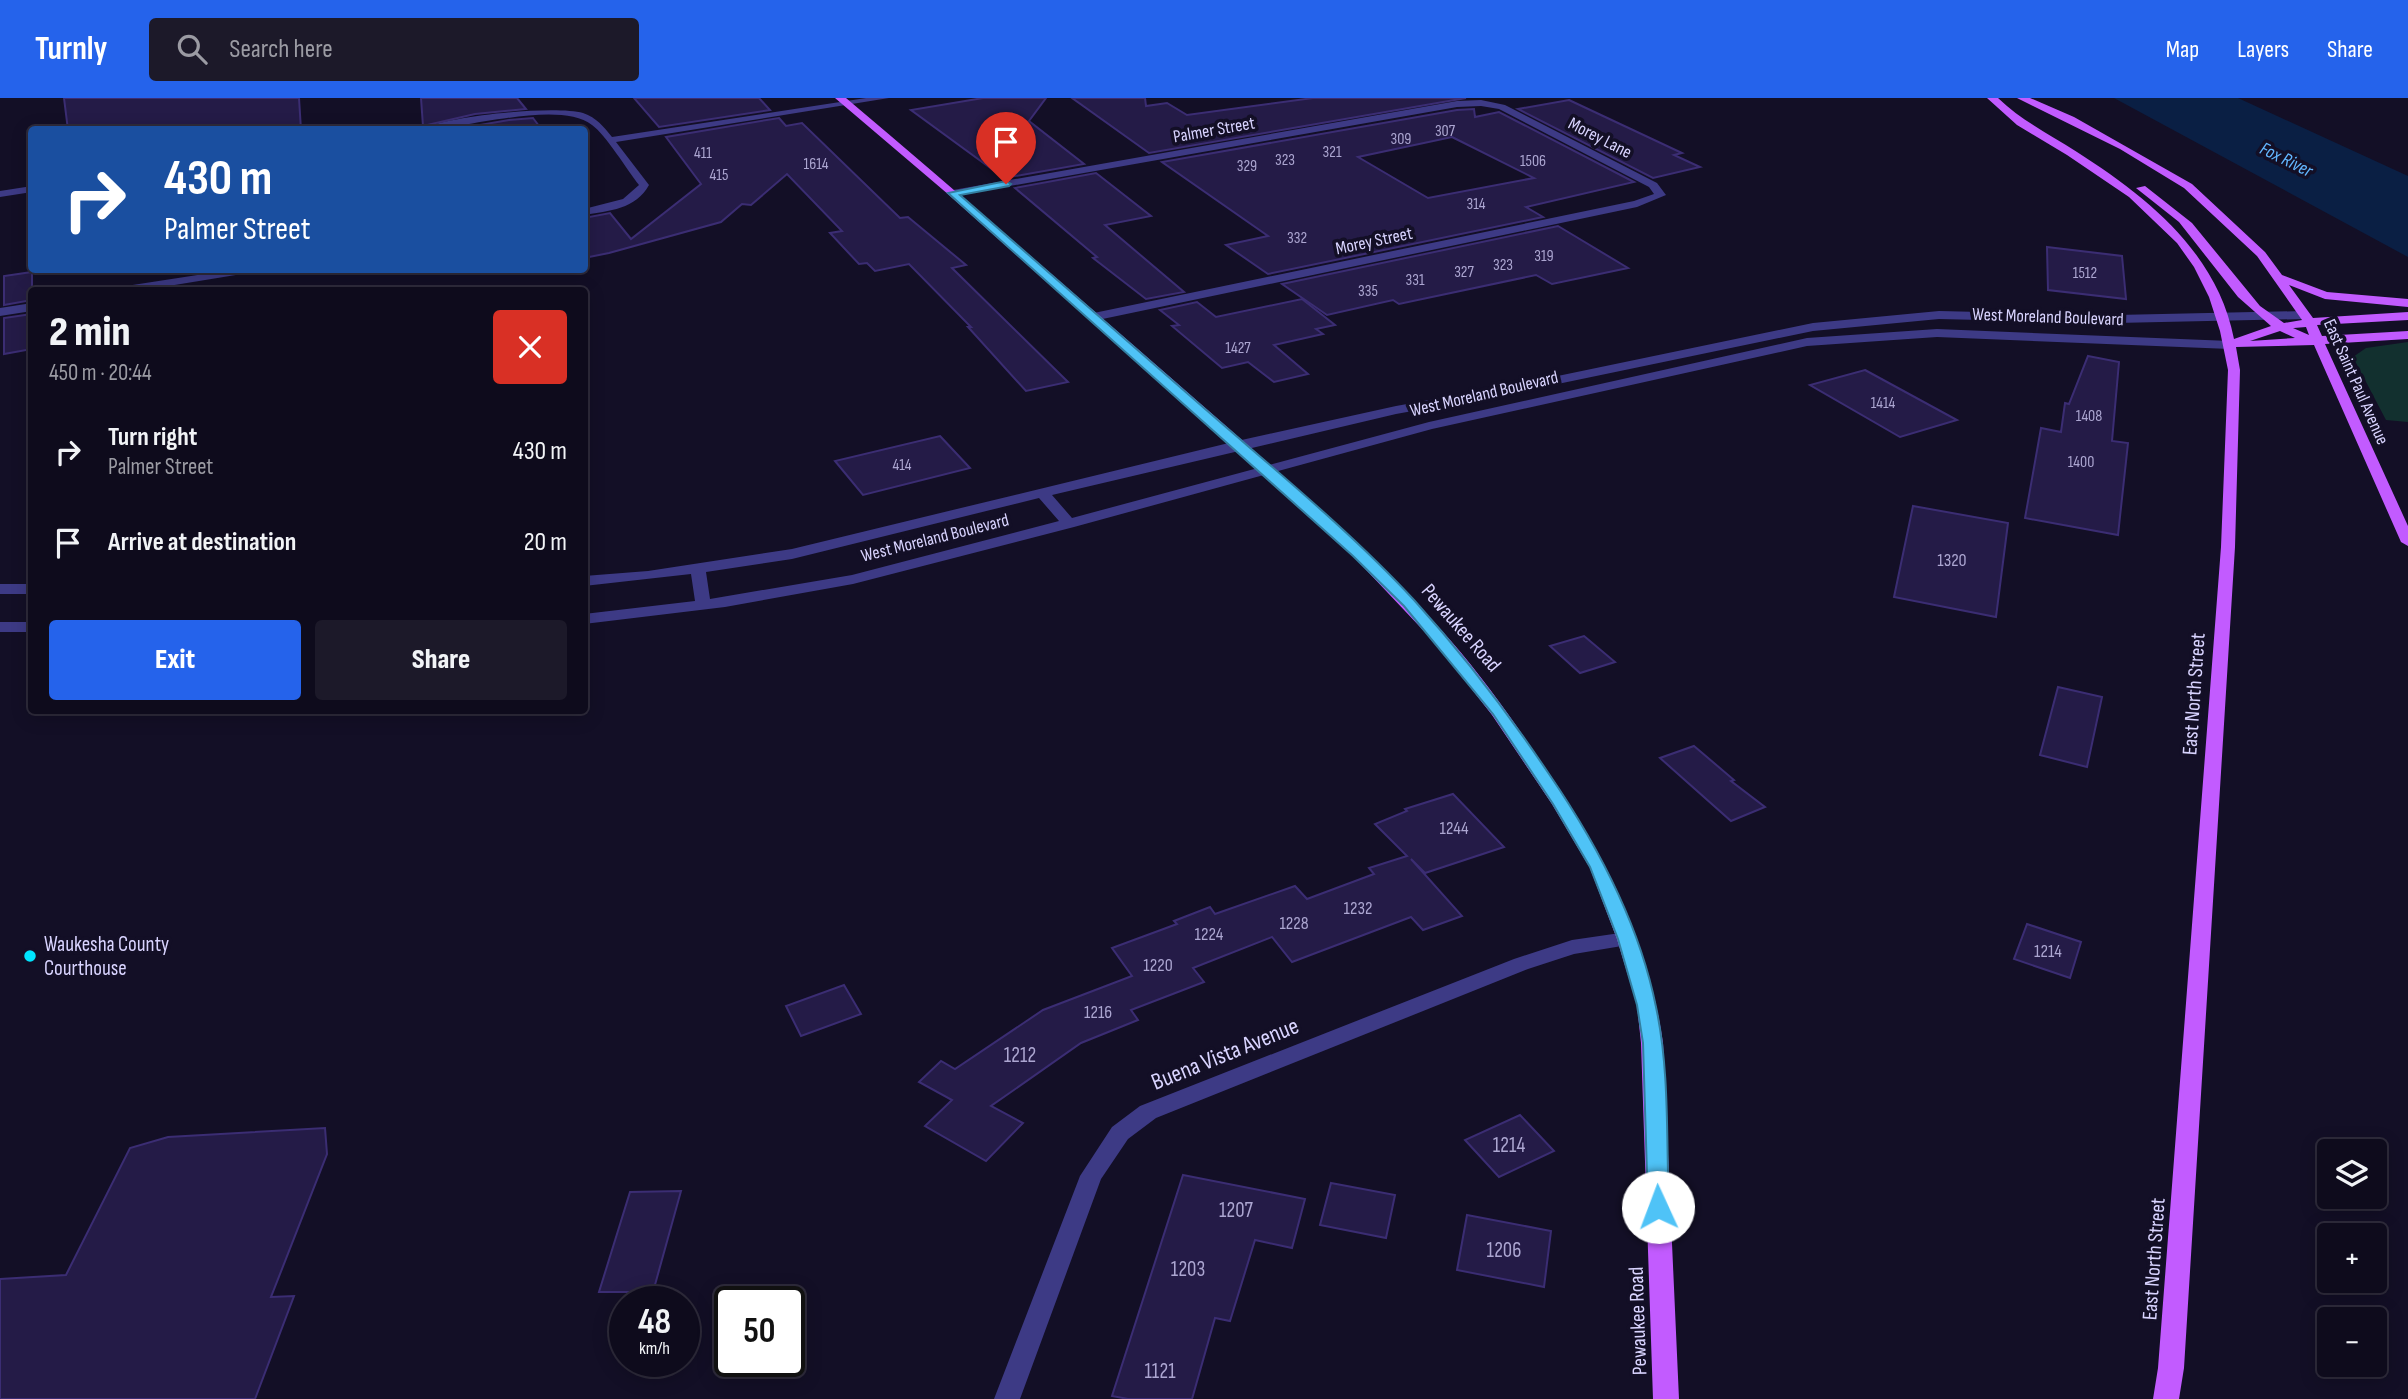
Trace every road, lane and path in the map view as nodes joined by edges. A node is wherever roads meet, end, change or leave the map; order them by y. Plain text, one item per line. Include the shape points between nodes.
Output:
1 (884, 98) edge
2 (1992, 98) edge
3 (2022, 98) edge
4 (843, 101) edge
5 (1481, 103) joint
6 (454, 126) edge
7 (610, 140) junction
8 (2090, 165) junction
9 (28, 190) edge
10 (953, 193) junction
11 (0, 194) edge
12 (1661, 195) joint
13 (588, 211) edge
14 (230, 273) edge
15 (2277, 275) junction
16 (144, 287) edge
17 (2408, 305) edge
18 (28, 308) edge
19 (0, 312) edge
20 (2261, 316) junction
21 (2408, 316) edge
22 (1093, 317) junction
23 (2223, 318) junction
24 (2307, 319) junction
25 (2278, 327) junction
26 (2408, 335) edge
27 (2316, 342) junction
28 (2230, 345) junction
29 (1237, 445) junction
30 (1268, 471) junction
31 (1044, 494) junction
32 (1069, 524) junction
33 (2408, 542) edge
34 (698, 569) junction
35 (588, 582) edge
36 (0, 589) edge
37 (28, 589) edge
38 (703, 605) junction
39 (588, 619) edge
40 (0, 627) edge
41 (28, 627) edge
42 (1627, 939) junction
43 (1007, 1399) edge
44 (1666, 1399) edge
45 (2166, 1399) edge

1 - 4 street
2 - 8 main road, East North Street via 2020,123
3 - 15 main road via 2124,147 2188,186 2245,237
4 - 7 street
4 - 10 main road, Pewaukee Road
5 - 10 street, Palmer Street
5 - 12 street, Morey Lane via 1502,107 1653,185
6 - 7 street via 557,112 588,117
7 - 13 street via 644,185 624,203
8 - 20 main road via 2143,189 2187,224
8 - 23 main road, East North Street via 2157,216 2204,273
9 - 11 street
10 - 22 main road, Pewaukee Road
12 - 22 street, Morey Street via 1637,204
14 - 16 street
15 - 17 main road via 2325,295
15 - 24 main road
17 - 24 main road
18 - 19 street
20 - 23 street, West Moreland Boulevard
20 - 24 street, West Moreland Boulevard
20 - 25 main road
21 - 24 main road
22 - 29 main road, Pewaukee Road
23 - 28 main road, East North Street
23 - 29 street, West Moreland Boulevard via 1990,314 1840,323
24 - 25 main road
24 - 27 main road, East Saint Paul Avenue
25 - 27 main road
25 - 28 main road
26 - 27 main road, West Moreland Boulevard
27 - 28 main road, West Moreland Boulevard
27 - 33 main road, East Saint Paul Avenue
28 - 30 street, West Moreland Boulevard via 1937,332 1807,342 1442,423
28 - 45 main road, East North Street via 2234,370 2228,547
29 - 30 main road, Pewaukee Road
29 - 31 street, West Moreland Boulevard
30 - 32 street, West Moreland Boulevard
30 - 42 main road, Pewaukee Road via 1409,603 1499,712 1599,867
31 - 32 street
31 - 34 street, West Moreland Boulevard via 792,554
32 - 38 street, West Moreland Boulevard via 853,579
34 - 35 street, West Moreland Boulevard
34 - 38 street
36 - 37 street
38 - 39 street, West Moreland Boulevard
40 - 41 street
42 - 43 street, Buena Vista Avenue via 1572,947 1521,964 1148,1112 1120,1133 1091,1176
42 - 44 main road, Pewaukee Road via 1647,1005 1652,1043

